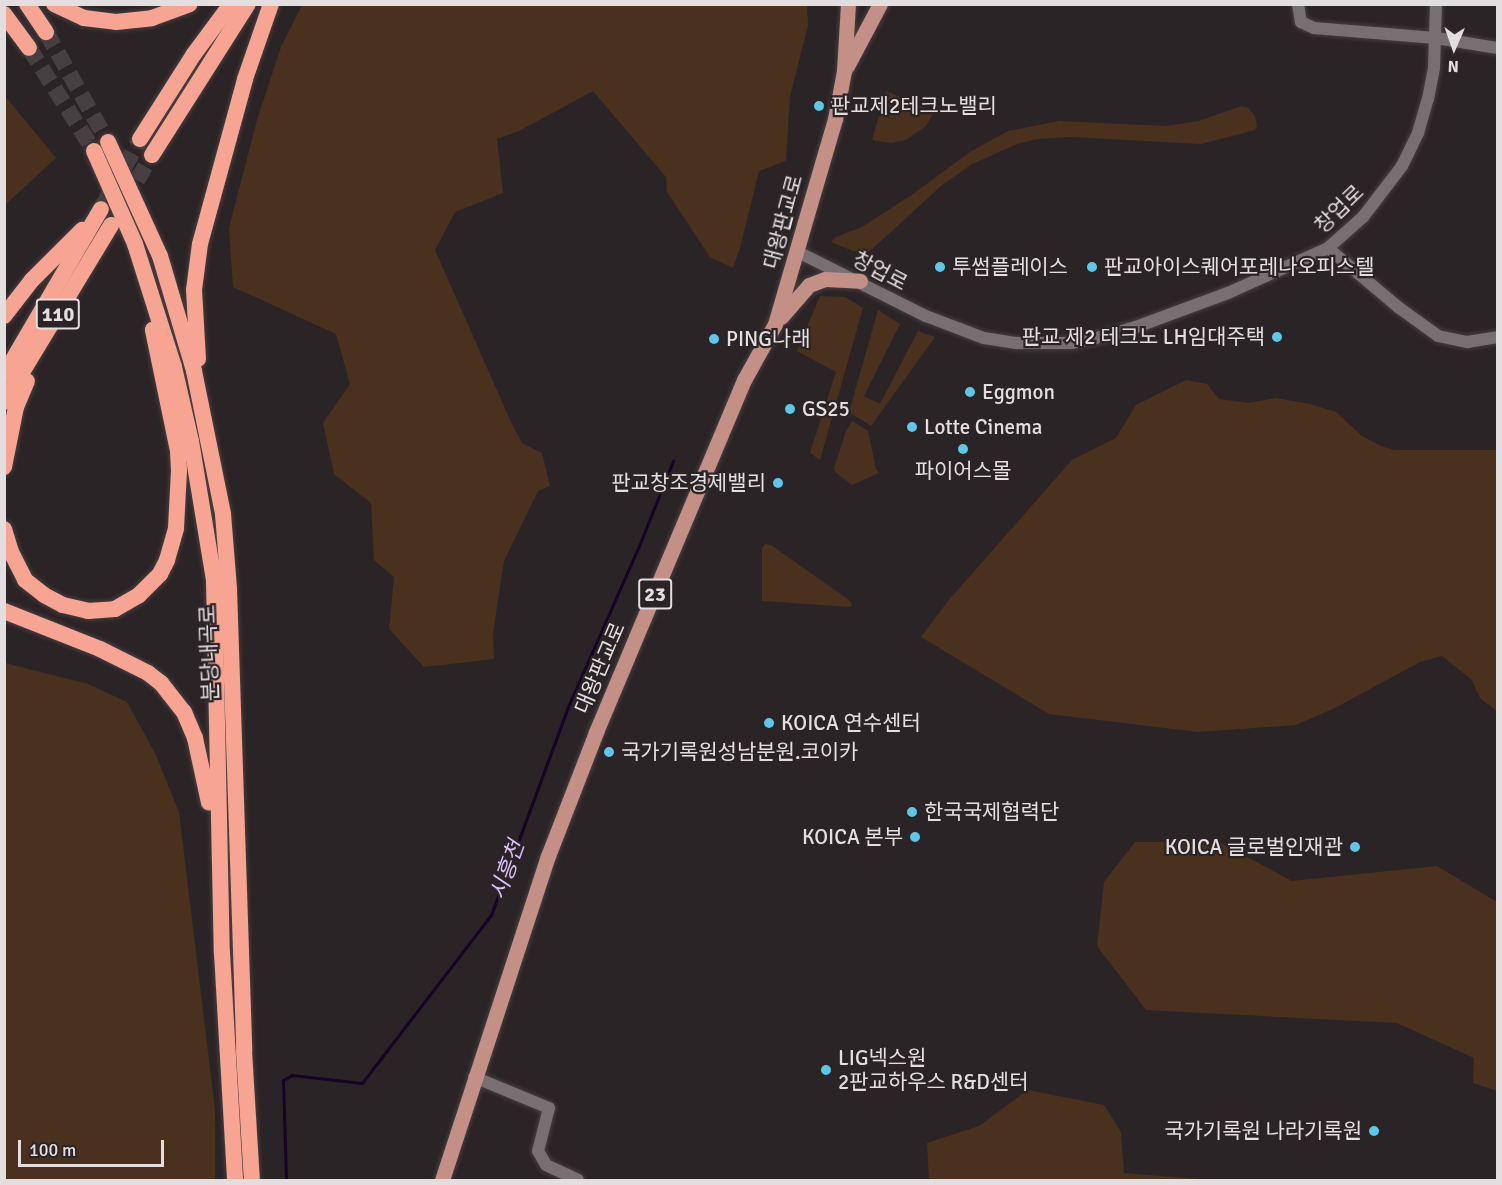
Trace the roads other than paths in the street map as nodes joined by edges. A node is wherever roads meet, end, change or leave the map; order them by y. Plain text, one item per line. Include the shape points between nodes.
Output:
1 (27, 4) edge
2 (54, 4) edge
3 (190, 4) edge
4 (231, 4) edge
5 (248, 4) edge
6 (271, 4) edge
7 (880, 4) edge
8 (1298, 4) edge
9 (1436, 4) edge
10 (851, 7) edge
11 (4, 14) edge
12 (46, 32) tunnel mouth
13 (1436, 38) junction
14 (30, 48) tunnel mouth
15 (1497, 48) edge
16 (844, 71) junction
17 (140, 139) tunnel mouth
18 (152, 155) tunnel mouth
19 (111, 225) tunnel mouth
20 (135, 244) junction
21 (1328, 248) junction
22 (798, 252) junction
23 (860, 281) junction
24 (4, 316) edge
25 (54, 320) junction
26 (775, 324) junction
27 (1497, 337) edge
28 (4, 375) edge
29 (4, 402) edge
30 (208, 431) junction
31 (4, 467) edge
32 (4, 529) edge
33 (4, 611) edge
34 (219, 861) junction
35 (474, 1077) junction
36 (233, 1147) junction
37 (226, 1180) edge
38 (235, 1180) edge
39 (252, 1180) edge
40 (442, 1180) edge
41 (578, 1180) edge

1 - 12 highway
2 - 3 highway via 84,18 116,22 152,18
4 - 17 highway
5 - 18 highway
6 - 30 highway via 245,79 200,244 194,291 195,327
7 - 16 main road
8 - 13 street via 1301,22 1314,28
9 - 13 street, 창업로
10 - 16 main road, 대왕판교로 / 23
11 - 14 highway
13 - 15 street
13 - 21 street, 창업로 via 1428,99 1406,159 1377,201
16 - 22 main road, 대왕판교로 / 23 via 835,119
19 - 25 highway, 110
20 - 30 highway, 분당내곡로 via 101,147 160,256
20 - 32 highway via 178,451 178,511 167,560 151,585 128,604 100,612 75,609 55,603 25,580
20 - 34 highway, 분당내곡로 via 187,420 214,580
21 - 23 street, 창업로 via 1177,312 1072,343 1017,343 984,338 913,310
21 - 27 street via 1438,336 1467,342
22 - 23 street, 창업로
22 - 26 main road, 대왕판교로 / 23
23 - 26 main road via 825,279 809,285
24 - 28 highway, 110 via 32,280 98,213
25 - 29 highway, 110
25 - 31 highway via 16,407
26 - 35 main road, 대왕판교로 / 23 via 744,380 596,732 548,856
30 - 39 highway, 분당내곡로 via 223,514 229,589
33 - 34 highway via 129,662 170,692 184,712 200,753
34 - 36 highway, 분당내곡로
35 - 40 main road, 대왕판교로 / 23
35 - 41 street via 549,1107 538,1151 546,1165
36 - 37 highway
36 - 38 highway, 분당내곡로

